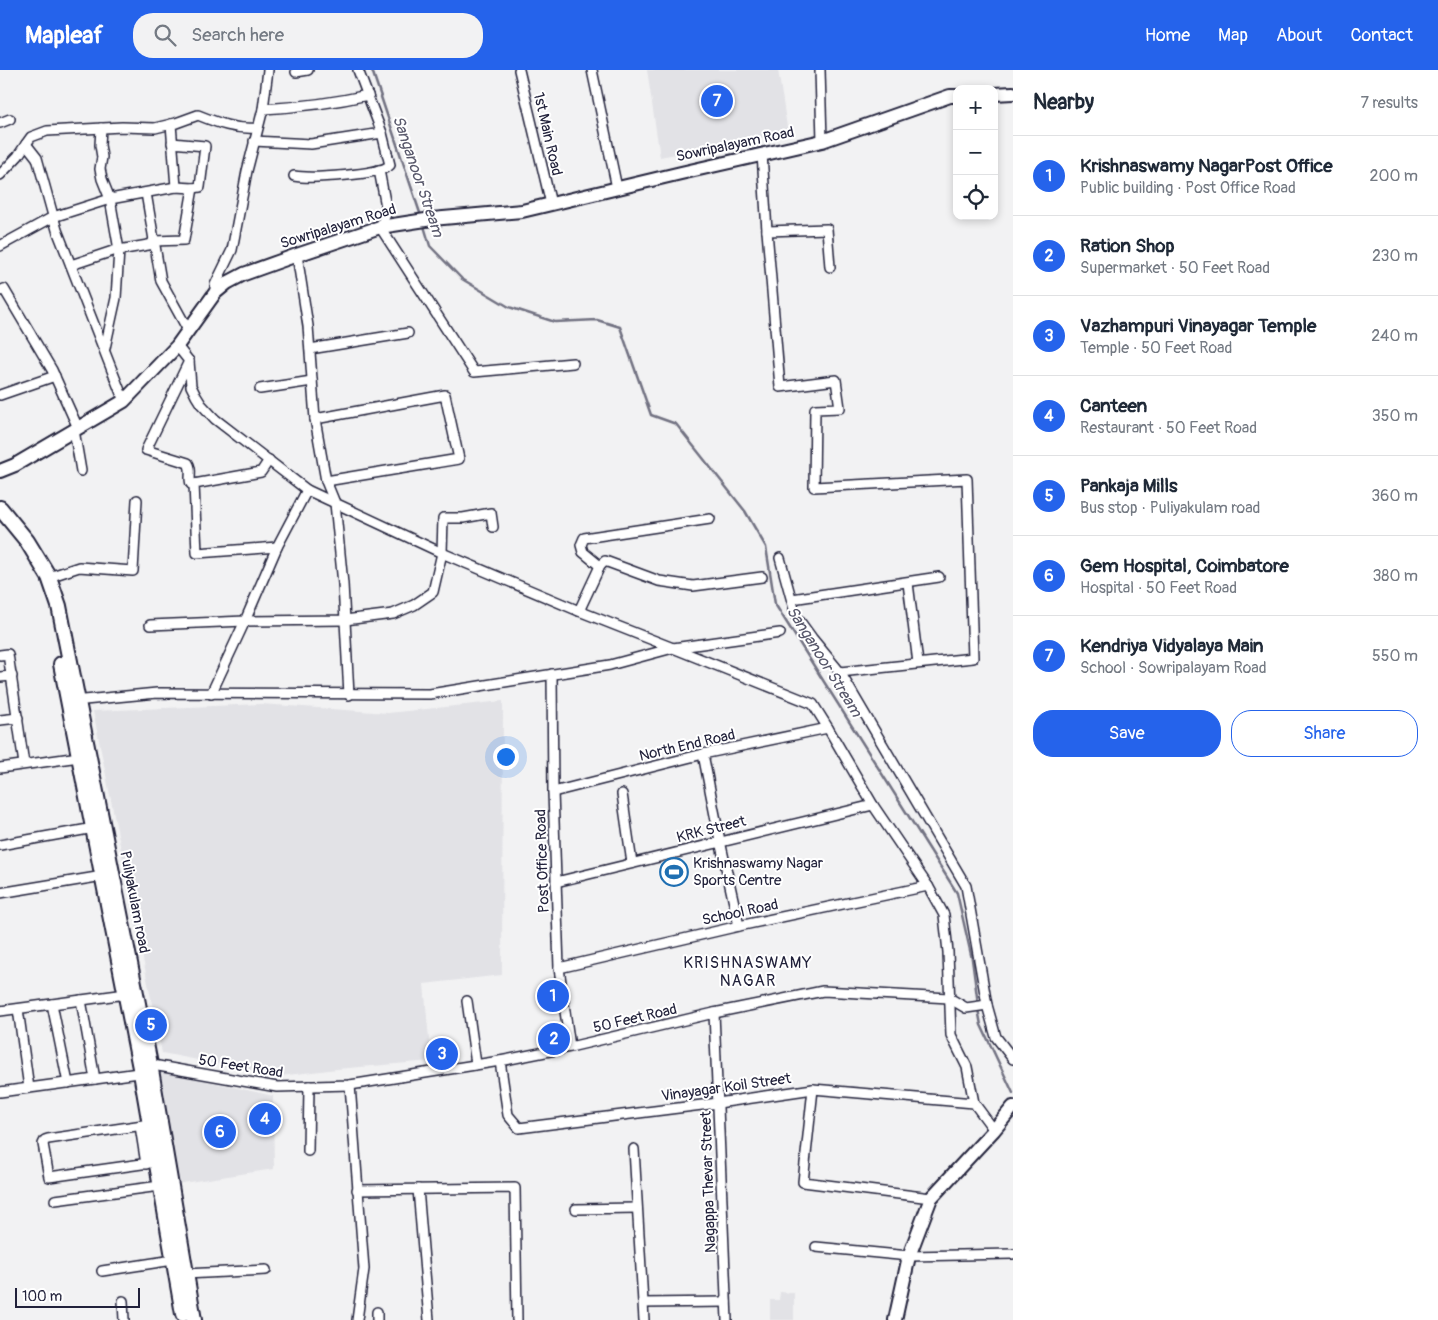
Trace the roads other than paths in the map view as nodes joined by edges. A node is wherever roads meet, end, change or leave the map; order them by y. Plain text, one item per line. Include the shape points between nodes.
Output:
1 (268, 70) edge
2 (308, 70) edge
3 (358, 70) edge
4 (519, 70) edge
5 (592, 70) edge
6 (820, 70) edge
7 (296, 72) dead end
8 (1013, 93) edge
9 (998, 94) edge
10 (368, 95) junction
11 (953, 96) edge
12 (263, 109) junction
13 (10, 119) dead end
14 (0, 124) edge
15 (170, 124) junction
16 (101, 128) junction
17 (257, 128) junction
18 (382, 133) junction
19 (254, 141) junction
20 (822, 141) junction
21 (172, 143) junction
22 (26, 144) junction
23 (762, 154) junction
24 (379, 170) junction
25 (0, 175) edge
26 (294, 176) dead end
27 (176, 187) junction
28 (193, 188) junction
29 (617, 188) junction
30 (146, 193) junction
31 (110, 199) junction
32 (551, 204) junction
33 (53, 217) junction
34 (380, 227) junction
35 (767, 231) junction
36 (154, 243) junction
37 (0, 246) edge
38 (119, 250) junction
39 (297, 254) junction
40 (71, 265) junction
41 (830, 267) dead end
42 (0, 291) edge
43 (215, 293) junction
44 (188, 330) junction
45 (408, 332) dead end
46 (177, 346) junction
47 (105, 348) junction
48 (310, 349) junction
49 (190, 361) junction
50 (573, 363) dead end
51 (55, 376) junction
52 (312, 381) junction
53 (260, 389) dead end
54 (0, 395) edge
55 (124, 400) junction
56 (315, 419) junction
57 (76, 429) junction
58 (269, 460) junction
59 (81, 471) dead end
60 (0, 472) edge
61 (326, 481) junction
62 (194, 484) junction
63 (308, 490) junction
64 (137, 500) dead end
65 (335, 503) junction
66 (0, 508) edge
67 (710, 519) dead end
68 (0, 522) edge
69 (492, 527) dead end
70 (277, 547) junction
71 (442, 552) junction
72 (780, 558) dead end
73 (600, 566) junction
74 (49, 577) junction
75 (762, 577) dead end
76 (939, 577) dead end
77 (908, 583) junction
78 (792, 599) junction
79 (580, 611) junction
80 (345, 620) junction
81 (246, 621) junction
82 (150, 625) dead end
83 (780, 633) dead end
84 (673, 648) junction
85 (0, 655) edge
86 (918, 663) junction
87 (840, 672) junction
88 (552, 674) junction
89 (12, 676) junction
90 (0, 677) edge
91 (211, 694) junction
92 (349, 694) junction
93 (73, 701) junction
94 (18, 718) junction
95 (0, 720) edge
96 (828, 728) junction
97 (703, 754) junction
98 (79, 756) junction
99 (24, 764) junction
100 (0, 768) edge
101 (553, 792) junction
102 (622, 794) dead end
103 (873, 805) junction
104 (94, 828) junction
105 (720, 841) junction
106 (0, 845) edge
107 (632, 863) junction
108 (103, 876) junction
109 (556, 882) junction
110 (928, 886) junction
111 (0, 893) edge
112 (739, 926) junction
113 (559, 968) junction
114 (126, 994) junction
115 (949, 998) junction
116 (81, 1000) junction
117 (466, 1000) dead end
118 (52, 1004) junction
119 (987, 1005) junction
120 (18, 1009) junction
121 (0, 1011) edge
122 (714, 1014) junction
123 (570, 1047) junction
124 (1013, 1058) edge
125 (500, 1061) junction
126 (476, 1064) junction
127 (146, 1068) junction
128 (95, 1079) junction
129 (68, 1083) junction
130 (350, 1085) junction
131 (309, 1086) junction
132 (28, 1088) junction
133 (813, 1089) junction
134 (0, 1092) edge
135 (718, 1103) junction
136 (974, 1103) junction
137 (1013, 1107) edge
138 (145, 1125) junction
139 (994, 1130) junction
140 (634, 1149) dead end
141 (308, 1151) dead end
142 (151, 1163) junction
143 (160, 1186) junction
144 (418, 1189) junction
145 (357, 1190) junction
146 (931, 1198) junction
147 (54, 1200) dead end
148 (637, 1208) junction
149 (576, 1209) dead end
150 (816, 1247) dead end
151 (1013, 1254) edge
152 (909, 1256) junction
153 (173, 1260) junction
154 (266, 1270) dead end
155 (102, 1271) dead end
156 (185, 1274) junction
157 (123, 1301) dead end
158 (726, 1302) junction
159 (643, 1303) junction
160 (124, 1320) edge
161 (184, 1320) edge
162 (194, 1320) edge
163 (357, 1320) edge
164 (429, 1320) edge
165 (517, 1320) edge
166 (644, 1320) edge
167 (727, 1320) edge
168 (895, 1320) edge

1 - 12 street
2 - 7 street
3 - 10 street
4 - 32 street, 1st Main Road
5 - 29 street
6 - 20 street
8 - 9 street
10 - 12 street via 306,107
10 - 18 street
11 - 20 street, Sowripalayam Road
12 - 17 street
13 - 14 street
15 - 16 street via 155,128
15 - 17 street via 198,115 220,124
15 - 21 street
16 - 22 street via 47,131 31,137
16 - 31 street via 100,170
17 - 19 street
18 - 19 street via 311,144
18 - 24 street via 390,165
19 - 43 street via 232,250 215,285
20 - 23 street, Sowripalayam Road
21 - 27 street
21 - 28 street via 204,146 200,187
22 - 25 street
22 - 33 street via 37,158
23 - 29 street, Sowripalayam Road
23 - 35 street
24 - 26 street via 322,178
24 - 34 street via 387,212
27 - 28 street
27 - 30 street
28 - 36 street via 184,240
29 - 32 street, Sowripalayam Road
30 - 31 street
30 - 36 street
31 - 33 street
31 - 38 street
32 - 34 street, Sowripalayam Road via 522,211 432,218
33 - 37 street
33 - 40 street
34 - 39 street, Sowripalayam Road
34 - 50 street via 474,372
35 - 41 street via 827,229
35 - 86 street via 780,387 836,380 840,408 815,410 814,487 967,479 973,658
36 - 38 street
36 - 44 street via 161,281
38 - 40 street
38 - 47 street via 116,298
39 - 43 street, Sowripalayam Road via 244,274
39 - 48 street
40 - 47 street
42 - 51 street via 4,289
43 - 44 street, Sowripalayam Road
44 - 46 street, Sowripalayam Road
45 - 48 street
46 - 49 street
46 - 55 street, Sowripalayam Road
47 - 55 street
48 - 52 street
49 - 58 street via 191,386 201,404 215,419
49 - 62 street via 146,450 188,463 190,481
51 - 54 street
51 - 57 street
52 - 53 street
52 - 56 street
55 - 57 street, Sowripalayam Road
56 - 61 street
56 - 61 street via 445,396 458,459
57 - 59 street
57 - 60 street, Sowripalayam Road
58 - 62 street via 261,472
58 - 63 street
61 - 65 street
62 - 70 street via 197,553
63 - 65 street
63 - 70 street
64 - 74 street via 133,571 79,567
65 - 71 street
65 - 80 street
66 - 74 main road, Puliyakulam road via 27,541
67 - 73 street via 584,538 580,545 583,552
68 - 93 main road, Puliyakulam road via 22,549 41,581
69 - 71 street via 491,513 443,518
70 - 81 street
71 - 79 street
71 - 80 street via 433,592 393,614
72 - 78 street
73 - 75 street via 605,561 659,582 693,586
73 - 79 street
74 - 93 main road, Puliyakulam road via 59,606
76 - 77 street
77 - 78 street
77 - 86 street
78 - 87 street via 796,616
79 - 84 street
80 - 81 street
80 - 92 street
81 - 82 street
81 - 91 street
83 - 84 street
84 - 88 street via 610,665
84 - 96 street via 813,704
85 - 89 street via 8,654
86 - 87 street
87 - 119 street via 966,886
88 - 92 street via 430,694
88 - 101 street, Post Office Road
89 - 90 street
89 - 94 street
91 - 92 street
91 - 93 street via 157,693
93 - 98 main road, Puliyakulam road
93 - 127 main road, Puliyakulam road
94 - 95 street
94 - 99 street
96 - 97 street, North End Road
96 - 103 street
97 - 101 street, North End Road
97 - 105 street
98 - 99 street
98 - 104 main road, Puliyakulam road
99 - 100 street
101 - 109 street, Post Office Road
102 - 107 street
103 - 105 street, KRK Street
103 - 110 street
104 - 106 street
104 - 108 main road, Puliyakulam road
105 - 107 street, KRK Street
105 - 112 street
107 - 109 street, KRK Street
108 - 111 street
108 - 114 main road, Puliyakulam road
109 - 113 street, Post Office Road
110 - 112 street, School Road
110 - 115 street via 944,915
112 - 113 street, School Road
113 - 123 street, Post Office Road
114 - 116 street
114 - 127 main road, Puliyakulam road
115 - 119 street via 966,1008
115 - 122 street, 50 Feet Road via 823,991
115 - 136 street via 951,1035 966,1067
116 - 118 street
116 - 128 street
117 - 126 street
118 - 120 street
118 - 129 street
119 - 124 street via 996,1037
120 - 121 street
120 - 132 street
122 - 123 street, 50 Feet Road
122 - 135 street, Nagappa Thevar Street
123 - 125 street, 50 Feet Road
125 - 126 street, 50 Feet Road
125 - 135 street, Vinayagar Koil Street via 508,1115 519,1128
126 - 130 street, 50 Feet Road
127 - 128 street, 50 Feet Road
127 - 131 street, 50 Feet Road via 277,1087
127 - 138 main road, Puliyakulam road
127 - 156 main road, Puliyakulam road
128 - 129 street, 50 Feet Road
129 - 132 street, 50 Feet Road
130 - 131 street, 50 Feet Road
130 - 145 street
131 - 141 street
132 - 134 street, 50 Feet Road
133 - 135 street, Vinayagar Koil Street
133 - 136 street, Vinayagar Koil Street
133 - 146 street via 803,1182
135 - 158 street, Nagappa Thevar Street
136 - 139 street
137 - 139 street
138 - 142 main road, Puliyakulam road
138 - 142 street via 48,1139 42,1144 49,1177
139 - 146 street
140 - 148 street
142 - 143 main road, Puliyakulam road
143 - 147 street
143 - 153 main road, Puliyakulam road
144 - 145 street
144 - 164 street
144 - 165 street via 515,1188
145 - 163 street via 364,1269
146 - 152 street
148 - 149 street
148 - 159 street
150 - 152 street
151 - 152 street
152 - 168 street
153 - 155 street
153 - 161 main road, Puliyakulam road
154 - 156 street
156 - 162 main road, Puliyakulam road
157 - 160 street
158 - 159 street
158 - 167 street, Nagappa Thevar Street
159 - 166 street

